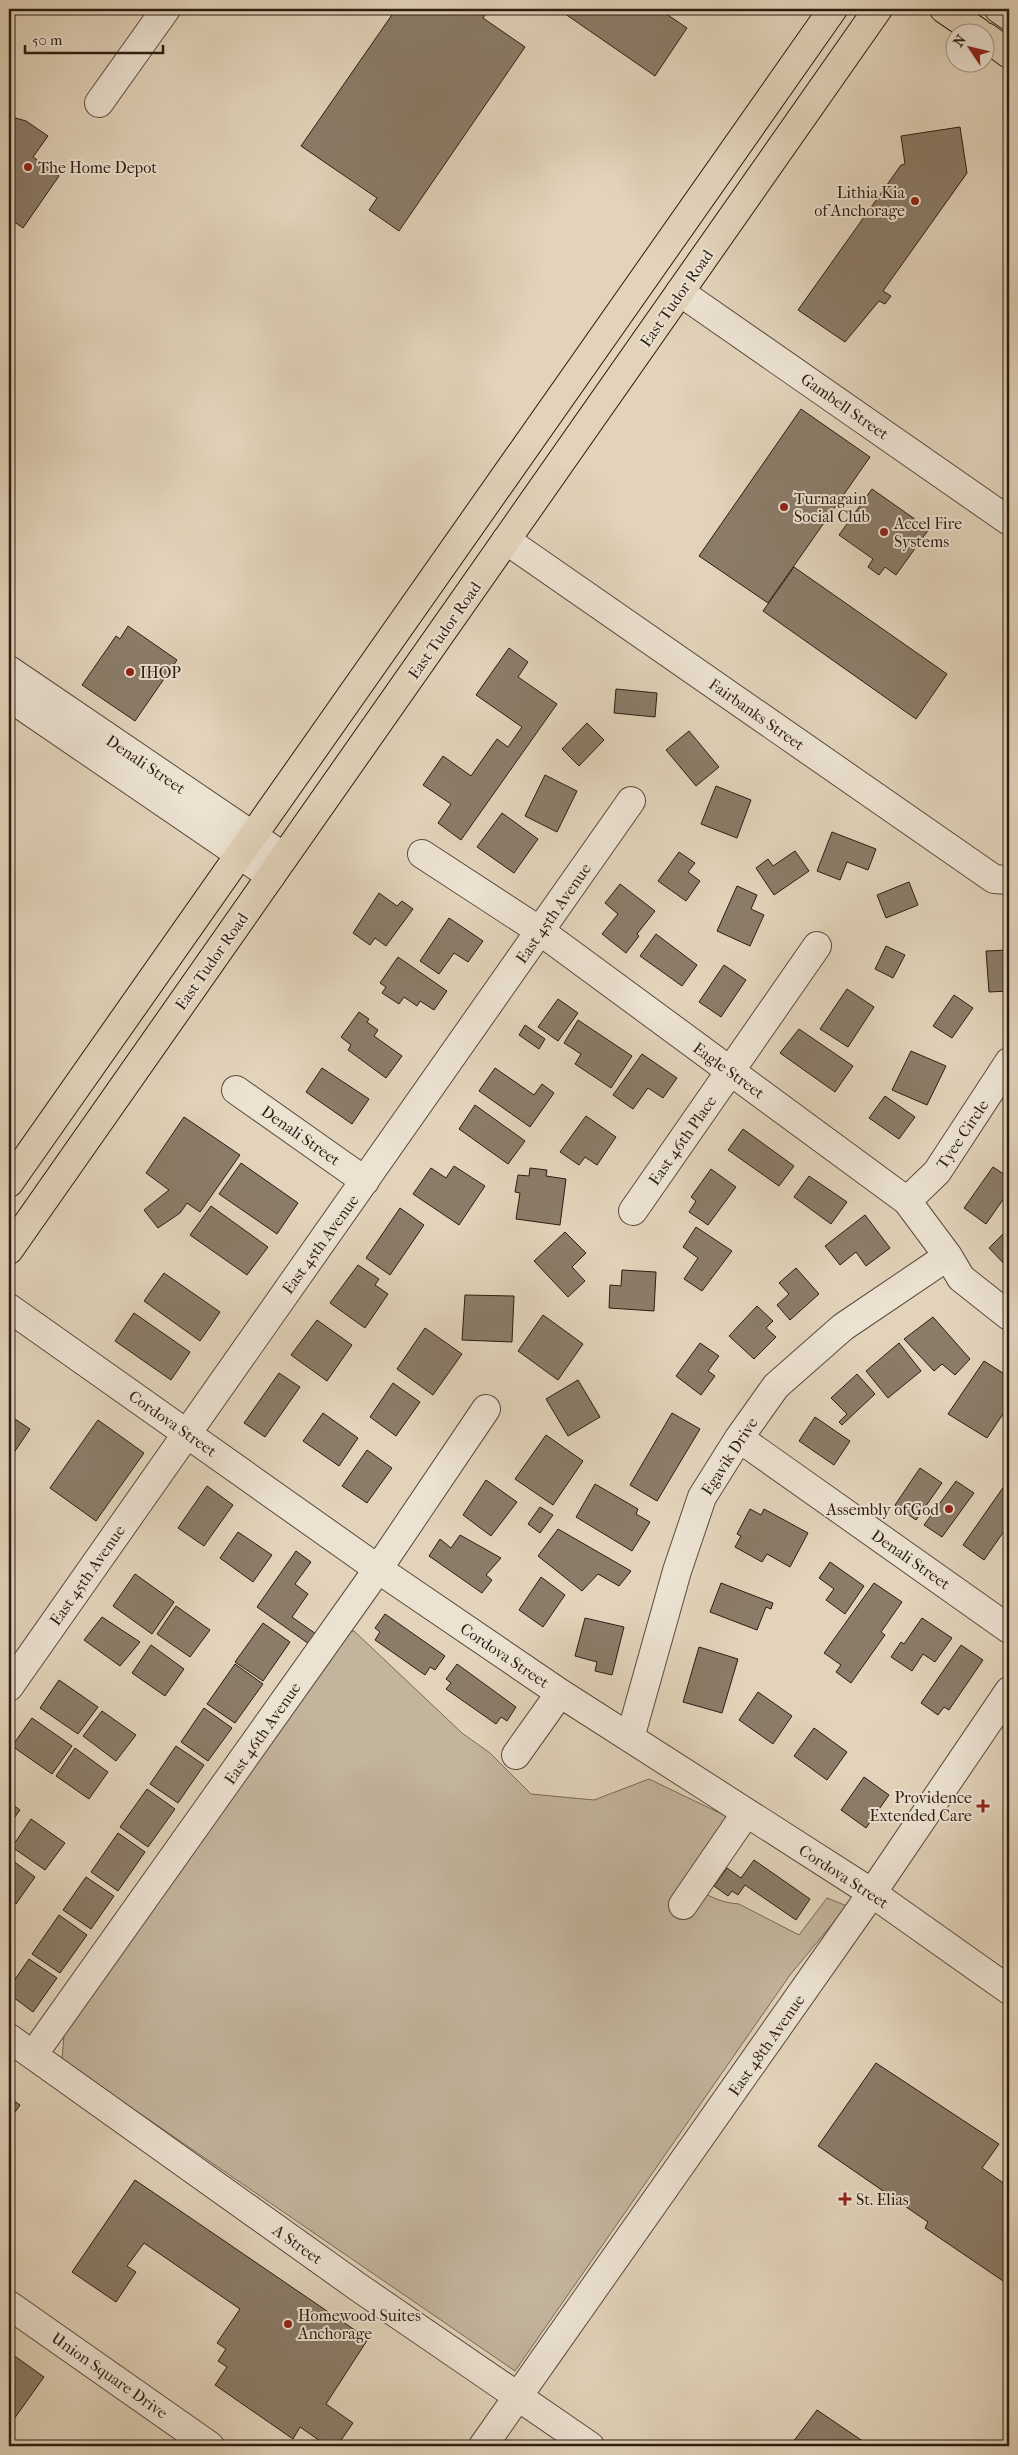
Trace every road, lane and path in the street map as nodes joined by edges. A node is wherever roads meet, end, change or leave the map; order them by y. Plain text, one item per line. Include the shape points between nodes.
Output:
1 (166, 9) edge
2 (833, 9) edge
3 (878, 9) edge
4 (944, 9) edge
5 (999, 9) edge
6 (1009, 16) edge
7 (963, 22) edge
8 (996, 45) edge
9 (1009, 54) edge
10 (99, 103) dead end
11 (680, 292) junction
12 (1009, 521) edge
13 (506, 540) junction
14 (9, 670) edge
15 (9, 697) edge
16 (631, 801) dead end
17 (246, 845) junction
18 (422, 854) dead end
19 (278, 867) junction
20 (1009, 880) edge
21 (540, 932) junction
22 (817, 946) dead end
23 (1009, 1062) edge
24 (730, 1071) junction
25 (236, 1090) dead end
26 (365, 1181) junction
27 (9, 1183) edge
28 (907, 1201) junction
29 (633, 1211) dead end
30 (9, 1250) edge
31 (948, 1256) junction
32 (9, 1308) edge
33 (1009, 1316) edge
34 (486, 1409) dead end
35 (186, 1432) junction
36 (739, 1438) junction
37 (378, 1569) junction
38 (1009, 1629) edge
39 (9, 1687) edge
40 (1009, 1691) edge
41 (560, 1693) junction
42 (630, 1738) junction
43 (516, 1755) dead end
44 (746, 1813) junction
45 (872, 1893) junction
46 (683, 1905) dead end
47 (1009, 1990) edge
48 (9, 2038) edge
49 (33, 2055) junction
50 (9, 2305) edge
51 (518, 2397) junction
52 (210, 2446) edge
53 (483, 2446) edge
54 (590, 2446) edge

1 - 10 street
2 - 17 main road
3 - 11 main road, East Tudor Road
4 - 7 main road
5 - 6 main road
8 - 9 main road
11 - 12 street, Gambell Street
11 - 13 main road, East Tudor Road
13 - 19 main road, East Tudor Road
13 - 20 street, Fairbanks Street via 994,880
14 - 17 street, Denali Street
15 - 17 street, Denali Street
16 - 21 street, East 45th Avenue
17 - 19 street, Denali Street
17 - 27 main road
18 - 21 street, Eagle Street
19 - 30 main road, East Tudor Road
21 - 24 street, Eagle Street
21 - 26 street, East 45th Avenue
22 - 24 street, East 46th Place
23 - 28 street, Tyee Circle via 937,1172
24 - 28 street, Eagle Street
24 - 29 street, East 46th Place
25 - 26 street, Denali Street
26 - 35 street, East 45th Avenue
28 - 31 street, Eagle Street
31 - 33 street, Eagle Street via 961,1278
31 - 36 street, Egavik Drive via 842,1327 776,1386
32 - 35 street, Cordova Street
34 - 37 street, East 46th Avenue
35 - 37 street, Cordova Street
35 - 39 street, East 45th Avenue
36 - 38 street, Denali Street
36 - 42 street, Egavik Drive via 702,1496 677,1571
37 - 41 street, Cordova Street
37 - 49 street, East 46th Avenue
40 - 45 street, East 48th Avenue
41 - 42 street, Cordova Street
41 - 43 street
42 - 44 street, Cordova Street
44 - 45 street, Cordova Street
44 - 46 street
45 - 47 street, Cordova Street
45 - 51 street, East 48th Avenue
48 - 49 street, A Street
49 - 51 street, A Street
50 - 52 street, Union Square Drive
51 - 53 street, East 48th Avenue
51 - 54 street, A Street

